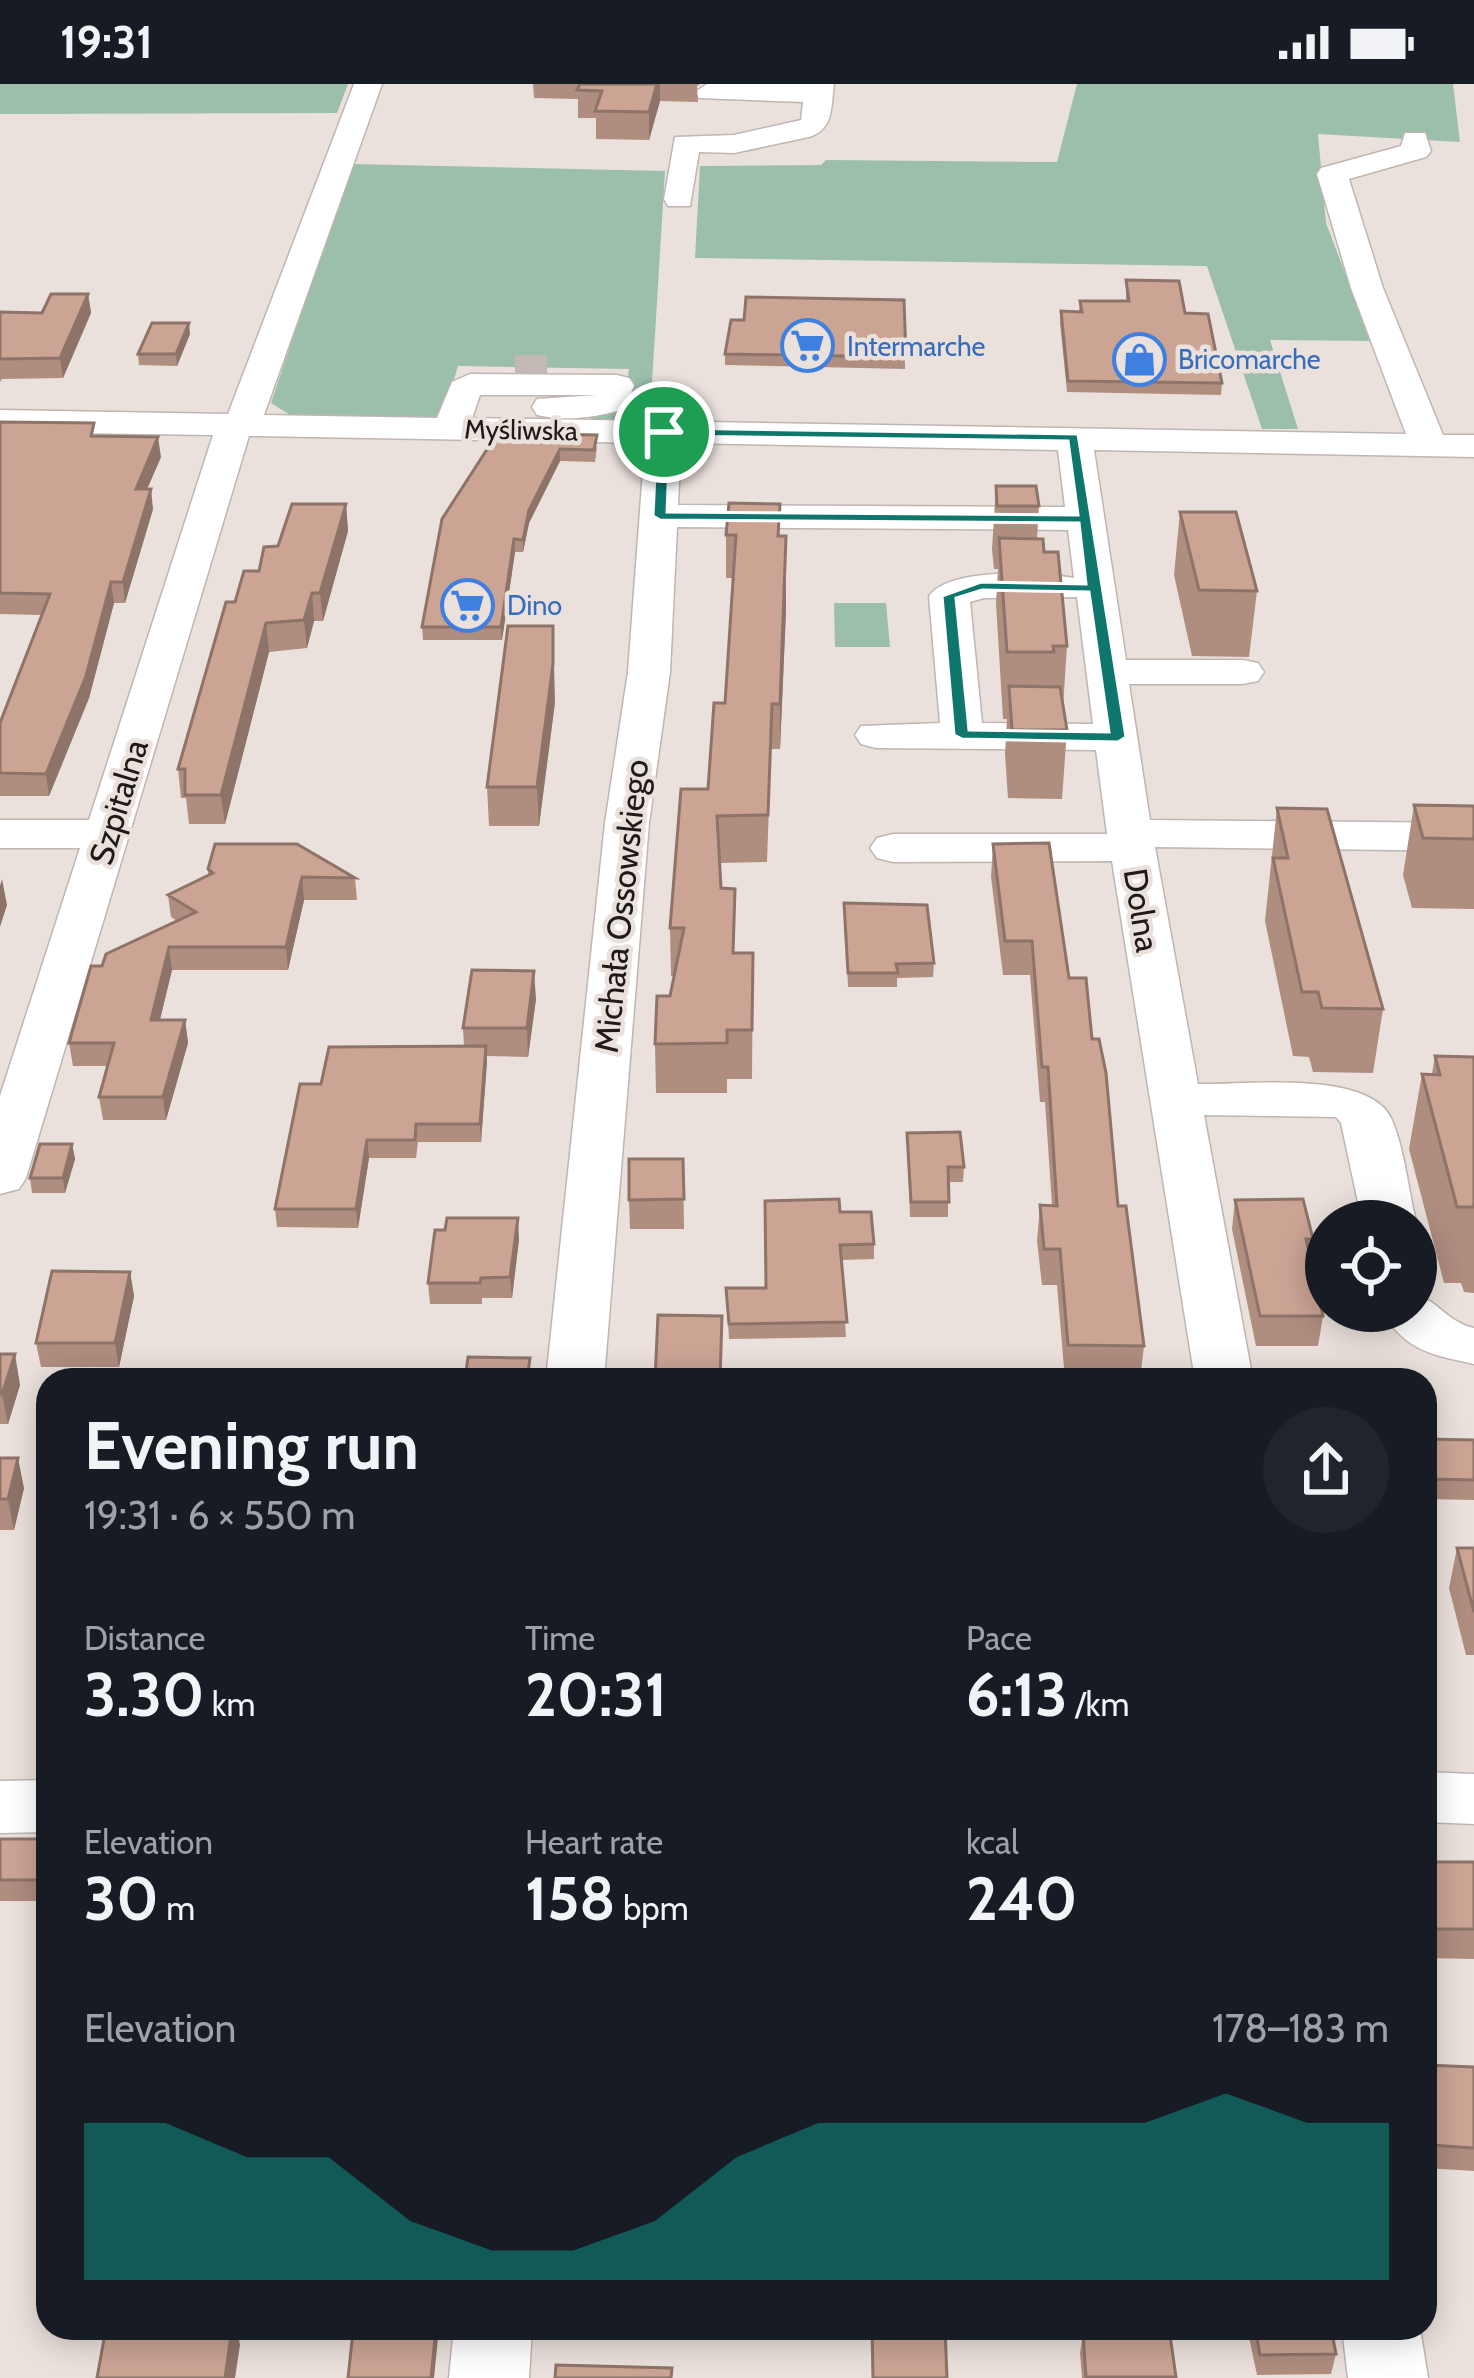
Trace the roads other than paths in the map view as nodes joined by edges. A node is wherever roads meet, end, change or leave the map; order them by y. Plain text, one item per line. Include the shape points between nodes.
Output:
1 (368, 84) edge
2 (710, 88) edge
3 (819, 89) edge
4 (1415, 139) dead end
5 (685, 143) junction
6 (679, 199) dead end
7 (557, 371) tunnel mouth
8 (617, 385) junction
9 (455, 419) junction
10 (0, 421) edge
11 (239, 426) junction
12 (664, 432) junction
13 (1074, 437) junction
14 (1429, 446) junction
15 (1474, 446) edge
16 (660, 516) junction
17 (1085, 519) junction
18 (1094, 588) junction
19 (1108, 672) junction
20 (1243, 672) dead end
21 (876, 734) dead end
22 (962, 735) junction
23 (1118, 737) junction
24 (0, 834) edge
25 (108, 834) junction
26 (1474, 837) edge
27 (1131, 840) junction
28 (893, 848) dead end
29 (1173, 1099) junction
30 (0, 1178) edge
31 (1384, 1200) edge
32 (1430, 1332) edge
33 (1474, 1346) edge
34 (576, 1368) edge
35 (1222, 1368) edge
36 (1437, 1797) edge
37 (1474, 1799) edge
38 (36, 1806) edge
39 (0, 1807) edge
40 (492, 2340) edge
41 (1383, 2340) edge
42 (489, 2378) edge
43 (1388, 2378) edge

1 - 11 street, Szpitalna
2 - 3 street
2 - 5 street
3 - 5 street via 815,122 792,134
4 - 14 street via 1416,151 1332,174 1366,288
5 - 6 street
7 - 8 street via 609,375
8 - 9 street via 614,402 604,406 470,406
8 - 9 street via 499,376 464,389
9 - 11 street, Myśliwska
9 - 12 street, Myśliwska
10 - 11 street, Myśliwska
11 - 25 street, Szpitalna
12 - 13 street, Myśliwska
12 - 16 street, Michała Ossowskiego
13 - 14 street, Myśliwska
13 - 17 street, Dolna
14 - 15 street, Myśliwska
16 - 17 street
16 - 34 street, Michała Ossowskiego
17 - 18 street, Dolna
18 - 19 street, Dolna
18 - 22 street via 981,586 949,596
19 - 20 street
19 - 23 street, Dolna
21 - 22 street
22 - 23 street
23 - 27 street, Dolna
24 - 25 street
25 - 30 street, Szpitalna
26 - 27 street
27 - 28 street
27 - 29 street, Dolna
29 - 31 street via 1353,1106 1366,1119
29 - 35 street, Dolna
32 - 33 street
36 - 37 street
38 - 39 street
40 - 42 street
41 - 43 street

